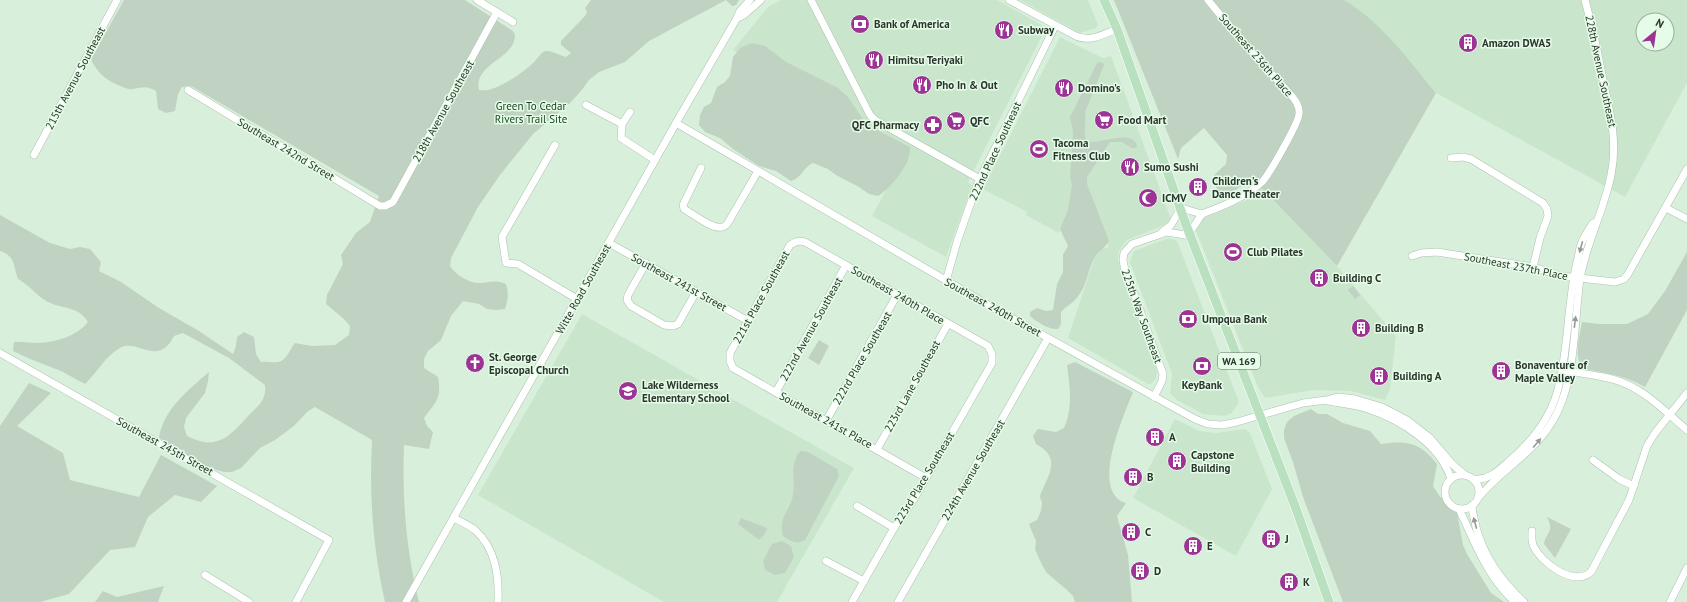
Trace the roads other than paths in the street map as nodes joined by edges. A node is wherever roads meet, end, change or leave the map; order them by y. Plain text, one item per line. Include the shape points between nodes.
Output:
1 (117, 0) edge
2 (477, 0) edge
3 (750, 0) edge
4 (761, 0) edge
5 (811, 0) edge
6 (1009, 0) edge
7 (1104, 0) edge
8 (1208, 0) edge
9 (1585, 0) edge
10 (497, 12) junction
11 (737, 18) junction
12 (513, 22) dead end
13 (1055, 26) junction
14 (1117, 29) junction
15 (188, 90) dead end
16 (586, 105) dead end
17 (630, 112) dead end
18 (676, 123) junction
19 (622, 124) junction
20 (555, 145) dead end
21 (34, 155) dead end
22 (1451, 158) dead end
23 (655, 160) junction
24 (701, 168) dead end
25 (1687, 170) edge
26 (758, 171) junction
27 (980, 179) junction
28 (385, 206) joint
29 (1181, 208) junction
30 (1666, 208) junction
31 (1202, 214) junction
32 (1687, 219) edge
33 (1161, 233) junction
34 (1190, 234) junction
35 (801, 240) joint
36 (609, 242) junction
37 (1412, 256) dead end
38 (646, 263) junction
39 (846, 265) junction
40 (1533, 267) junction
41 (1577, 277) junction
42 (946, 281) junction
43 (696, 292) junction
44 (897, 295) junction
45 (577, 299) junction
46 (748, 321) junction
47 (948, 324) junction
48 (1048, 338) junction
49 (0, 353) edge
50 (992, 354) joint
51 (730, 361) joint
52 (1565, 371) junction
53 (776, 392) junction
54 (1687, 393) edge
55 (1154, 397) junction
56 (1327, 400) junction
57 (1259, 415) junction
58 (1670, 416) junction
59 (826, 420) junction
60 (1687, 430) edge
61 (877, 449) junction
62 (1593, 460) dead end
63 (1465, 475) junction
64 (926, 478) junction
65 (1473, 478) junction
66 (1451, 479) junction
67 (1634, 486) junction
68 (1478, 498) junction
69 (857, 506) dead end
70 (1472, 506) junction
71 (1459, 509) junction
72 (454, 518) junction
73 (894, 528) junction
74 (1532, 531) dead end
75 (826, 561) dead end
76 (1687, 568) edge
77 (205, 575) dead end
78 (864, 581) junction
79 (249, 602) edge
80 (296, 602) edge
81 (406, 602) edge
82 (498, 602) edge
83 (852, 602) edge
84 (898, 602) edge
85 (1328, 602) edge
86 (1515, 602) edge
87 (1524, 602) edge
88 (1670, 602) edge

1 - 21 street, 215th Avenue Southeast
2 - 10 street
3 - 11 street, Witte Road Southeast
4 - 11 street, Witte Road Southeast
5 - 27 street via 870,115
6 - 13 street
7 - 14 main road, WA 169
8 - 31 street, Southeast 236th Place via 1291,94 1300,112 1296,125 1263,181 1242,197
9 - 41 street, 228th Avenue Southeast via 1614,134 1612,174
10 - 12 street
10 - 28 street, 218th Avenue Southeast via 393,202
11 - 18 street, Witte Road Southeast
13 - 14 street via 1083,39 1096,38
13 - 27 street, 222nd Place Southeast
14 - 29 main road, WA 169
15 - 28 street, Southeast 242nd Street via 380,206
16 - 19 street
17 - 19 street
18 - 23 street, Witte Road Southeast
18 - 26 street, Southeast 240th Street
19 - 23 street via 621,138
20 - 45 street via 502,237 506,264 518,264
22 - 40 street via 1471,159 1543,203 1548,216
23 - 36 street, Witte Road Southeast
24 - 26 street via 683,205 684,209 720,228 730,221
25 - 30 street, Southeast 237th Place
26 - 42 street, Southeast 240th Street
27 - 42 street, 222nd Place Southeast
29 - 31 street
29 - 33 street via 1171,225
29 - 34 main road, WA 169
30 - 32 street
30 - 41 street, Southeast 237th Place via 1624,279 1609,282
31 - 34 street
33 - 34 street
33 - 55 street, 225th Way Southeast via 1129,245 1123,259 1162,370 1163,378
34 - 57 main road, WA 169
35 - 39 street, Southeast 240th Place
35 - 46 street, 221st Place Southeast via 790,245
36 - 38 street, Southeast 241st Street
36 - 45 street, Witte Road Southeast
37 - 40 street, Southeast 237th Place via 1437,252
38 - 43 street, Southeast 241st Street
38 - 43 street via 628,295 627,300 631,306 664,325 673,326 678,324
39 - 44 street, Southeast 240th Place
39 - 53 street, 222nd Avenue Southeast
40 - 41 street, Southeast 237th Place via 1553,274
41 - 52 street, 228th Avenue Southeast
42 - 48 street, Southeast 240th Street
43 - 46 street, Southeast 241st Street
44 - 47 street, Southeast 240th Place
44 - 59 street, 222rd Place Southeast
45 - 72 street, Witte Road Southeast
46 - 51 street, 221st Place Southeast via 730,353
47 - 50 street, Southeast 240th Place via 988,346
47 - 61 street, 223rd Lane Southeast
48 - 55 street, Southeast 240th Street
48 - 84 street, 224th Avenue Southeast
49 - 80 street, Southeast 245th Street via 330,540
50 - 64 street, 223rd Place Southeast via 992,362
51 - 53 street, Southeast 241st Place via 733,368
52 - 58 street via 1612,379 1627,385
52 - 65 street, 228th Avenue Southeast via 1549,412 1523,448 1494,474 1483,479
68 -> 52 street, 228th Avenue Southeast via 1486,488 1533,449 1546,433 1564,395
53 - 59 street, Southeast 241st Place
54 - 58 street
55 - 57 street, Southeast 240th Street via 1208,424 1229,424
56 - 57 street, Southeast 240th Street via 1303,403
56 - 63 street, Southeast 240th Street via 1339,397 1355,399 1382,407 1407,420 1430,438
56 - 66 street, Southeast 240th Street via 1368,409 1402,424 1420,438 1446,465
57 - 85 main road, WA 169
58 - 60 street
58 - 67 street via 1647,446
59 - 61 street, Southeast 241st Place
61 - 64 street, Southeast 241st Place
62 - 67 street via 1619,479
63 - 65 street
63 - 66 street via 1457,475
64 - 73 street, 223rd Place Southeast
65 - 68 street via 1479,488
66 - 71 street via 1445,489 1445,496 1452,506
67 - 74 street via 1621,517 1586,576 1568,575 1548,564 1533,546
68 - 70 street
69 - 73 street
70 - 71 street
87 -> 70 street via 1490,561 1479,536
71 - 86 street via 1490,573
72 - 81 street, Witte Road Southeast
72 - 82 street via 475,530 490,552 499,579
73 - 78 street, 223rd Place Southeast
75 - 78 street
76 - 88 street
77 - 79 street
78 - 83 street, 223rd Place Southeast

